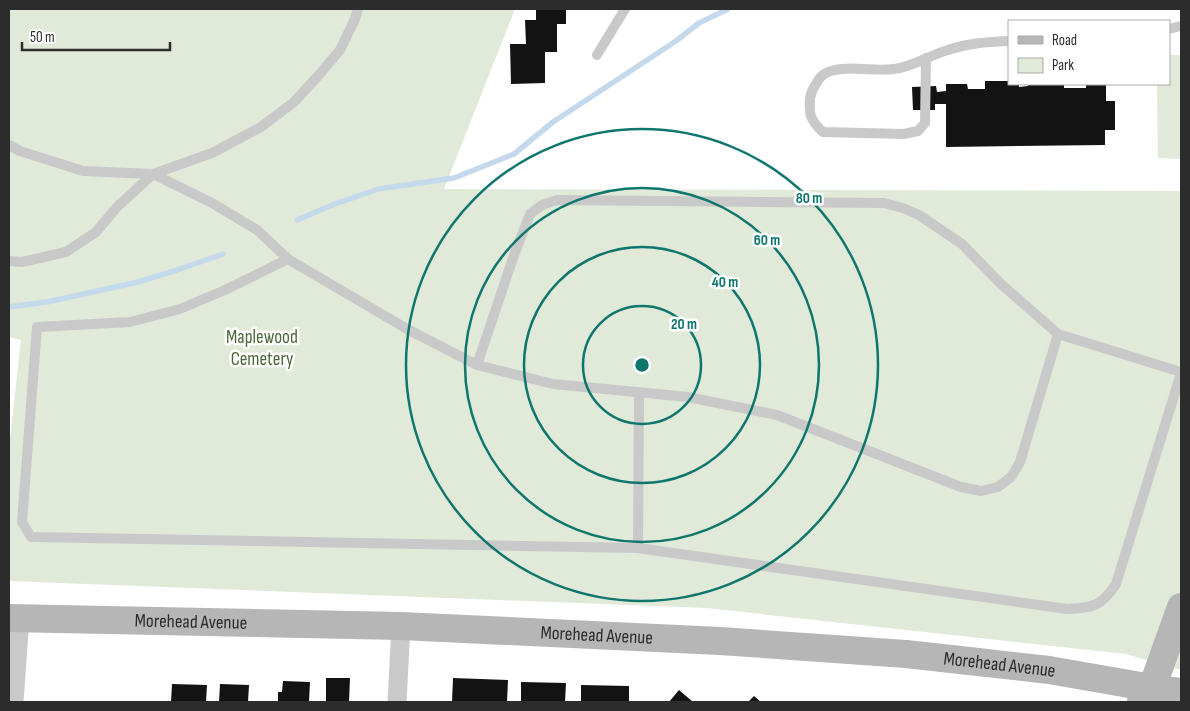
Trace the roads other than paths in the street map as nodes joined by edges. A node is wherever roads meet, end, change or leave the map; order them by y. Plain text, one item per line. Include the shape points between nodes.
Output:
1 (358, 9) edge
2 (625, 9) edge
3 (1008, 41) edge
4 (597, 55) dead end
5 (926, 58) junction
6 (9, 145) edge
7 (153, 174) junction
8 (288, 259) junction
9 (9, 261) edge
10 (1058, 334) junction
11 (477, 365) junction
12 (1181, 372) edge
13 (640, 392) junction
14 (638, 548) junction
15 (1181, 606) edge
16 (14, 618) edge
17 (401, 626) junction
18 (1181, 692) edge
19 (1146, 695) edge
20 (14, 702) edge
21 (397, 702) edge

1 - 7 lane via 340,50 294,102 260,127 212,153
2 - 4 lane
3 - 5 lane via 972,44
5 - 5 lane via 895,70 838,69 824,73 810,95 813,123 822,132 904,134 918,131 925,123
6 - 7 lane via 20,152 83,171
7 - 8 lane via 257,230
7 - 9 lane via 96,232 66,252 22,262
8 - 11 lane via 407,329
8 - 14 lane via 180,309 130,322 37,327 22,522 31,537
10 - 11 lane via 1001,284 962,244 903,208 884,203 557,200 530,214
10 - 12 lane
10 - 13 lane via 1020,462 1012,477 998,487 981,490 961,487 777,415 688,397
11 - 13 lane via 553,384
12 - 14 lane via 1116,584 1096,605 1067,609
13 - 14 lane
15 - 19 street
16 - 17 street, Morehead Avenue
16 - 20 street
17 - 19 street, Morehead Avenue via 720,641 906,654 1049,670
17 - 21 street
18 - 19 street, Morehead Avenue

